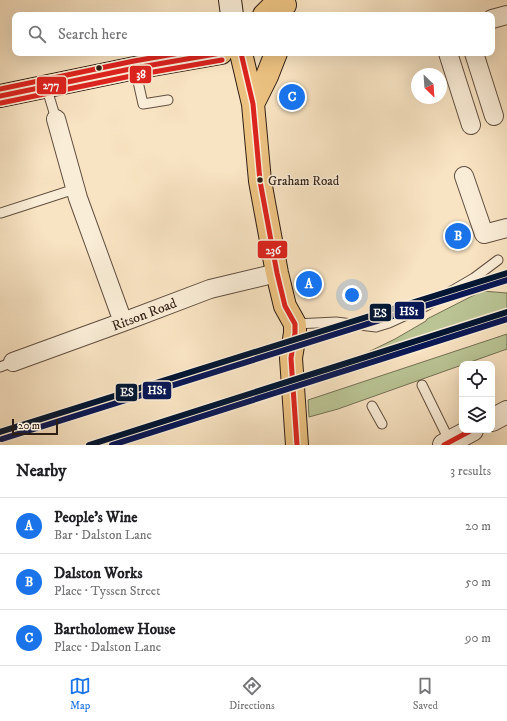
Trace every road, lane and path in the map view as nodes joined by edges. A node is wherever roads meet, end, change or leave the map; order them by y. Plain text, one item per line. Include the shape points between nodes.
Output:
1 (230, 0) edge
2 (286, 7) edge
3 (232, 12) edge
4 (267, 12) edge
5 (507, 16) edge
6 (495, 18) edge
7 (215, 56) edge
8 (236, 56) edge
9 (275, 56) edge
10 (449, 56) edge
11 (475, 56) edge
12 (135, 68) junction
13 (46, 86) junction
14 (0, 96) edge
15 (168, 100) dead end
16 (253, 104) junction
17 (494, 116) dead end
18 (56, 120) joint
19 (471, 125) dead end
20 (464, 176) dead end
21 (75, 189) junction
22 (2, 213) dead end
23 (507, 228) edge
24 (498, 260) dead end
25 (277, 273) junction
26 (123, 322) junction
27 (295, 324) junction
28 (7, 364) edge
29 (422, 385) dead end
30 (372, 406) dead end
31 (382, 424) dead end
32 (466, 433) edge
33 (447, 443) edge
34 (297, 445) edge

1 - 3 street
2 - 4 main road via 270,9
5 - 6 street
7 - 12 main road
8 - 16 main road
9 - 16 main road
10 - 19 street
11 - 17 street
12 - 13 main road
12 - 15 lane via 143,104
13 - 14 main road
13 - 18 lane
16 - 25 main road via 260,181
18 - 21 street
20 - 23 street via 484,234
21 - 22 lane
21 - 26 street
24 - 27 lane via 474,278 426,306 376,327 336,322
25 - 26 street, Ritson Road via 210,289
25 - 27 main road via 285,306
26 - 28 street, Ritson Road
27 - 34 main road via 292,358
29 - 33 lane
30 - 31 lane
32 - 33 street

